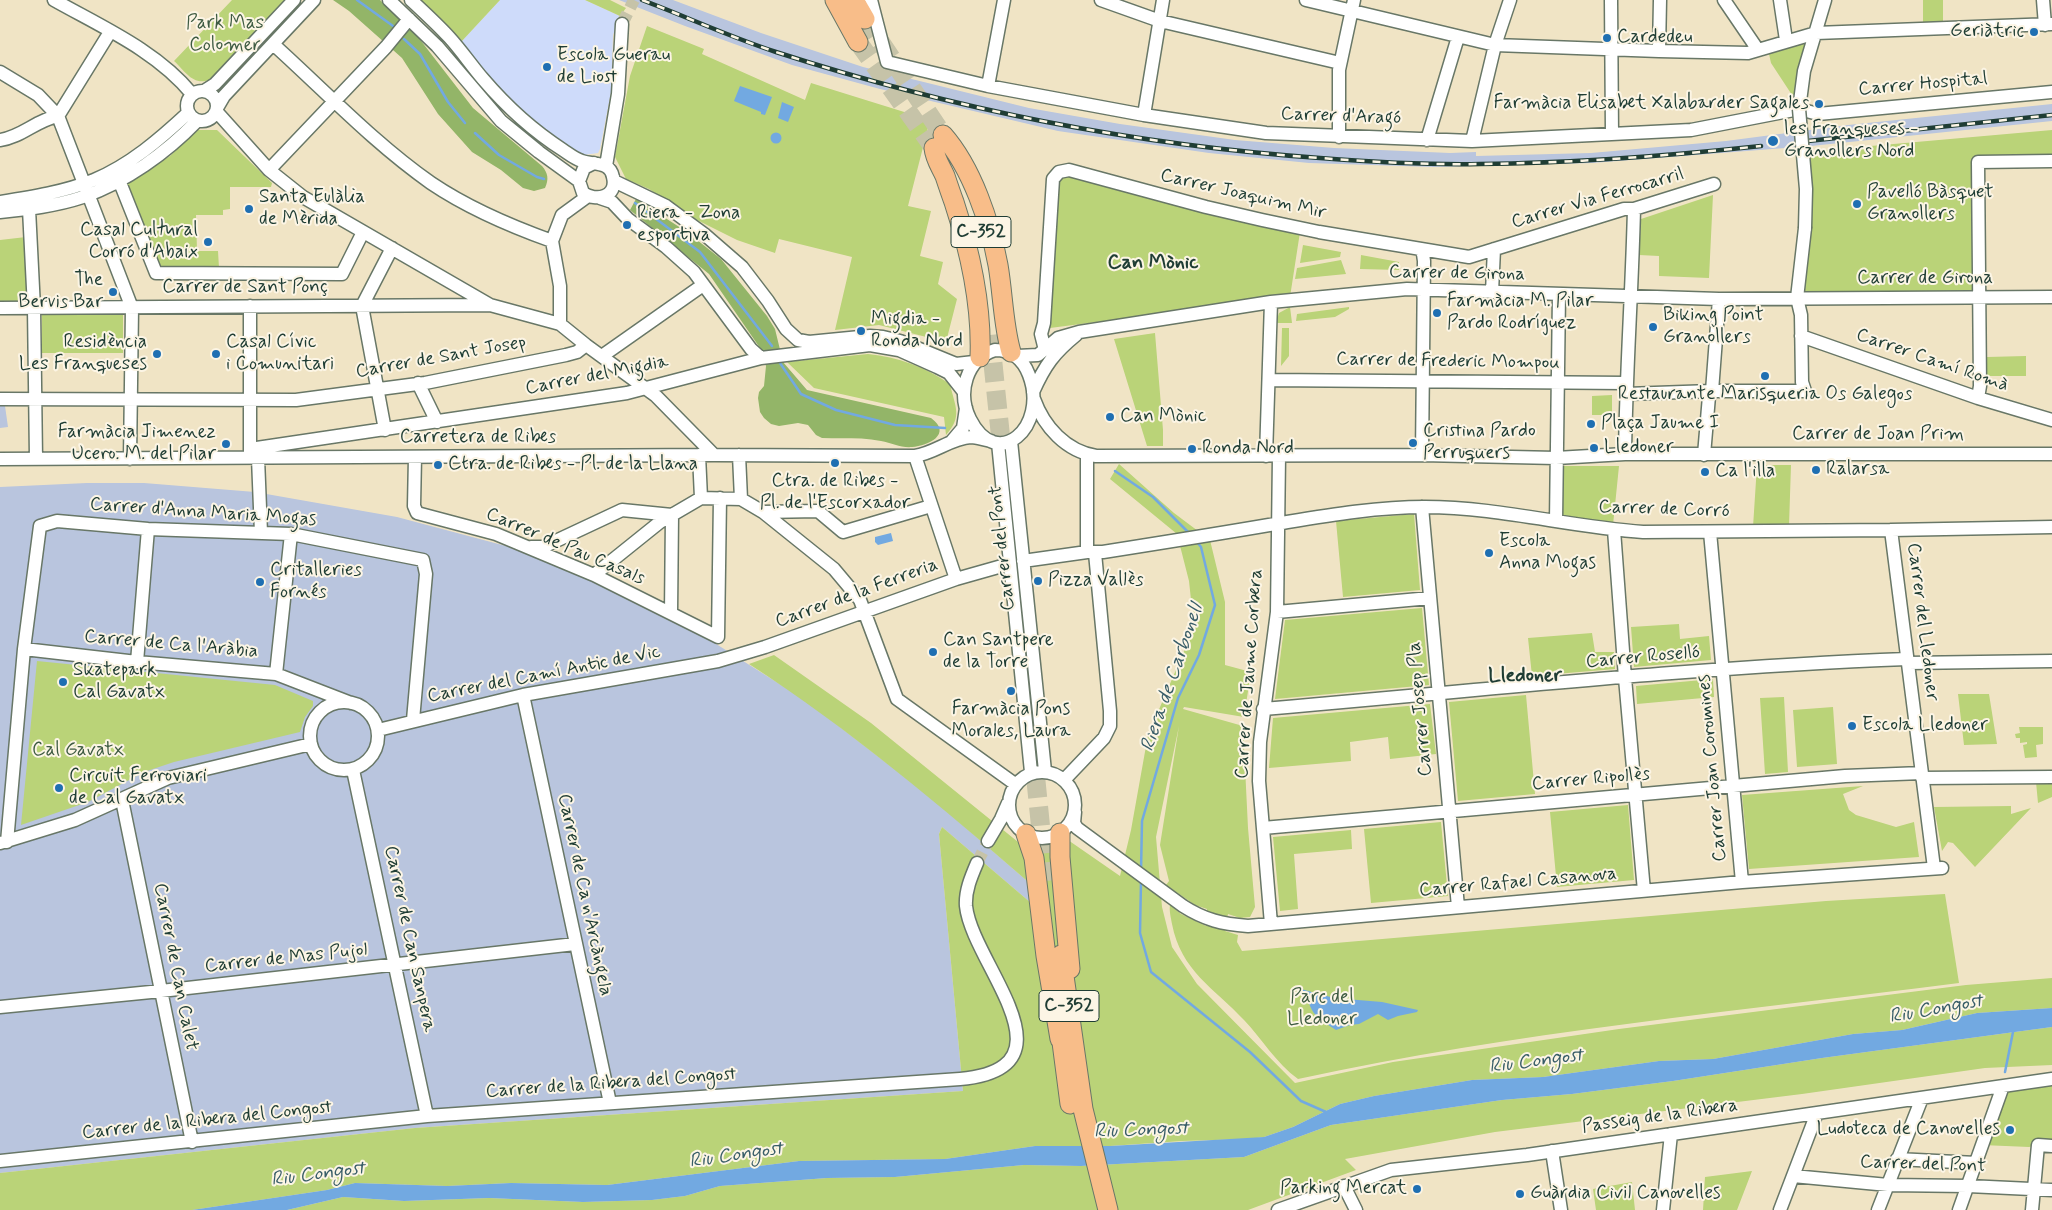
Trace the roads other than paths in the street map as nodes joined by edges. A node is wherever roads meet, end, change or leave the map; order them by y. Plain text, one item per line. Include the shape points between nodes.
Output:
1 (54, 0) edge
2 (294, 0) edge
3 (314, 0) edge
4 (389, 0) edge
5 (411, 0) edge
6 (835, 0) edge
7 (854, 0) edge
8 (871, 0) edge
9 (1004, 0) edge
10 (1101, 0) edge
11 (1163, 0) edge
12 (1306, 0) edge
13 (1510, 0) edge
14 (1611, 0) edge
15 (1660, 0) edge
16 (1724, 0) edge
17 (1780, 0) edge
18 (1825, 0) edge
19 (2043, 0) edge
20 (1353, 6) edge
21 (409, 19) junction
22 (865, 19) tunnel mouth
23 (1160, 21) junction
24 (622, 24) tunnel mouth
25 (2048, 25) edge
26 (110, 32) junction
27 (1816, 33) junction
28 (1458, 37) junction
29 (1786, 40) junction
30 (858, 42) tunnel mouth
31 (274, 44) junction
32 (1495, 46) junction
33 (1611, 50) junction
34 (1758, 50) junction
35 (1659, 51) junction
36 (1340, 63) junction
37 (0, 72) edge
38 (988, 86) junction
39 (198, 92) junction
40 (2052, 92) edge
41 (335, 100) junction
42 (1799, 109) junction
43 (217, 110) junction
44 (1144, 115) junction
45 (58, 116) junction
46 (193, 117) junction
47 (1612, 134) junction
48 (1339, 137) junction
49 (0, 140) edge
50 (1427, 140) junction
51 (1472, 141) junction
52 (938, 142) junction
53 (2052, 161) edge
54 (600, 165) junction
55 (269, 170) junction
56 (119, 180) junction
57 (614, 180) junction
58 (579, 181) junction
59 (1714, 184) dead end
60 (87, 189) junction
61 (594, 197) junction
62 (0, 202) edge
63 (28, 203) junction
64 (1634, 209) junction
65 (0, 212) edge
66 (363, 232) junction
67 (552, 241) junction
68 (392, 248) junction
69 (1420, 250) junction
70 (1494, 250) junction
71 (703, 285) junction
72 (1423, 290) junction
73 (1492, 292) junction
74 (1559, 294) junction
75 (1632, 296) junction
76 (1980, 297) junction
77 (2052, 297) edge
78 (1797, 298) junction
79 (1719, 299) junction
80 (1271, 302) junction
81 (490, 305) junction
82 (250, 306) junction
83 (362, 306) junction
84 (0, 308) edge
85 (34, 308) junction
86 (132, 308) junction
87 (1044, 323) junction
88 (560, 324) junction
89 (1080, 332) junction
90 (994, 334) tunnel mouth
91 (1801, 336) junction
92 (795, 337) junction
93 (1058, 338) junction
94 (586, 345) junction
95 (1044, 350) junction
96 (786, 354) junction
97 (1014, 354) junction
98 (602, 356) junction
99 (761, 358) junction
100 (977, 360) junction
101 (1269, 380) junction
102 (1422, 380) junction
103 (1558, 382) junction
104 (418, 383) junction
105 (645, 388) junction
106 (378, 389) junction
107 (1626, 389) junction
108 (1712, 391) junction
109 (964, 392) junction
110 (1034, 395) junction
111 (1978, 398) junction
112 (0, 399) edge
113 (35, 399) junction
114 (131, 401) junction
115 (250, 401) junction
116 (966, 408) junction
117 (2052, 420) edge
118 (437, 422) junction
119 (385, 430) junction
120 (1023, 432) junction
121 (1054, 433) junction
122 (952, 441) junction
123 (1011, 441) junction
124 (994, 442) junction
125 (1087, 454) junction
126 (1625, 454) junction
127 (2052, 454) edge
128 (253, 455) junction
129 (700, 455) junction
130 (714, 455) junction
131 (739, 455) junction
132 (1422, 455) junction
133 (1704, 455) junction
134 (915, 456) junction
135 (1272, 456) junction
136 (415, 457) junction
137 (1556, 458) junction
138 (0, 459) edge
139 (36, 459) junction
140 (130, 459) junction
141 (701, 498) junction
142 (720, 498) junction
143 (741, 498) junction
144 (931, 506) junction
145 (1422, 507) junction
146 (763, 512) junction
147 (672, 515) junction
148 (1556, 521) junction
149 (1277, 524) junction
150 (2052, 527) edge
151 (148, 530) junction
152 (1614, 530) junction
153 (1891, 530) junction
154 (1710, 532) junction
155 (261, 533) junction
156 (292, 534) junction
157 (526, 547) junction
158 (1091, 553) junction
159 (1023, 561) junction
160 (1009, 564) junction
161 (594, 575) junction
162 (956, 579) junction
163 (1430, 598) junction
164 (865, 612) junction
165 (1277, 612) junction
166 (671, 613) junction
167 (24, 649) junction
168 (718, 661) joint
169 (1908, 661) junction
170 (2052, 661) edge
171 (137, 662) junction
172 (1723, 670) junction
173 (276, 674) junction
174 (1625, 678) junction
175 (312, 688) junction
176 (1439, 694) junction
177 (523, 695) junction
178 (351, 703) junction
179 (324, 709) junction
180 (1263, 709) junction
181 (413, 720) junction
182 (378, 730) junction
183 (311, 744) junction
184 (353, 770) junction
185 (1046, 771) junction
186 (1032, 772) junction
187 (1922, 775) junction
188 (2052, 776) edge
189 (1064, 780) junction
190 (1015, 784) junction
191 (1733, 785) junction
192 (1636, 795) junction
193 (122, 800) junction
194 (1008, 800) junction
195 (1074, 812) junction
196 (1450, 812) junction
197 (1263, 828) junction
198 (1081, 831) junction
199 (1061, 832) junction
200 (1024, 833) junction
201 (3, 842) edge
202 (977, 863) tunnel mouth
203 (1938, 868) joint
204 (1742, 882) junction
205 (1644, 891) junction
206 (1458, 907) junction
207 (1272, 924) junction
208 (575, 944) junction
209 (1058, 956) dead end
210 (396, 965) junction
211 (162, 992) junction
212 (0, 1007) edge
213 (1069, 1057) junction
214 (2052, 1079) edge
215 (2003, 1086) junction
216 (1922, 1098) junction
217 (610, 1103) junction
218 (1817, 1113) junction
219 (427, 1116) junction
220 (1671, 1134) junction
221 (192, 1142) junction
222 (2052, 1146) edge
223 (1552, 1151) junction
224 (1898, 1159) junction
225 (0, 1161) edge
226 (1976, 1163) junction
227 (1794, 1176) junction
228 (1888, 1184) junction
229 (1344, 1186) junction
230 (1968, 1186) junction
231 (2034, 1189) junction
232 (2052, 1190) edge
233 (1095, 1210) edge
234 (1108, 1210) edge
235 (1278, 1210) edge
236 (1356, 1210) edge
237 (1561, 1210) edge
238 (1663, 1210) edge
239 (1780, 1210) edge
240 (1878, 1210) edge
241 (1960, 1210) edge
242 (2032, 1210) edge

1 - 26 street
2 - 39 street via 215,84
3 - 31 street
4 - 21 street
5 - 54 street via 527,124 572,155
6 - 30 highway
7 - 22 highway
8 - 38 street, Carrer d'Aragó via 887,62
9 - 38 street
10 - 23 street
11 - 23 street
12 - 20 street
13 - 32 street
14 - 33 street
15 - 35 street
16 - 34 street
17 - 29 street
18 - 27 street
19 - 25 street
20 - 28 street
20 - 36 street
21 - 41 street
21 - 58 street via 437,46 501,121
23 - 36 street
23 - 44 street
24 - 54 street via 618,94
25 - 27 street
26 - 39 street via 155,58
26 - 45 street
27 - 29 street
27 - 42 street via 1804,71
28 - 32 street
28 - 50 street
29 - 34 street
31 - 41 street
31 - 43 street via 224,96
32 - 33 street
32 - 51 street
33 - 35 street
33 - 47 street
34 - 35 street via 1748,53
36 - 48 street
37 - 45 street via 38,95
38 - 44 street, Carrer d'Aragó
39 - 43 street via 212,94
39 - 46 street via 187,105
40 - 42 street, Carrer Hospital via 1818,114
41 - 55 street
41 - 67 street via 385,147 432,183 508,225
42 - 47 street, Carrer d'Aragó via 1691,130
42 - 78 street, bridge via 1806,189
43 - 46 street via 207,120
43 - 55 street
44 - 48 street, Carrer d'Aragó via 1266,133
45 - 49 street via 45,118 14,137
45 - 60 street
46 - 56 street via 165,150
46 - 60 street via 94,180
47 - 51 street, Carrer d'Aragó
48 - 50 street, Carrer d'Aragó
50 - 51 street, Carrer d'Aragó
52 - 90 highway, C-352 via 973,231
52 - 97 highway via 952,145 982,208 998,265 1006,334
52 - 100 highway via 934,155 945,177 967,248 981,336
53 - 76 street via 1978,162
54 - 57 street via 613,174
54 - 58 street via 584,168
55 - 66 street via 303,197
56 - 60 street
56 - 66 street via 156,273 342,274
57 - 61 street via 610,192
57 - 92 street via 666,206 704,234 742,267
58 - 61 street via 583,193
59 - 64 street, Carrer Via Ferrocarril
60 - 63 street via 46,195
60 - 86 street
61 - 67 street via 562,215
61 - 71 street via 612,202 628,219 694,272
62 - 63 street
63 - 65 street
63 - 85 street
64 - 70 street, Carrer Via Ferrocarril via 1624,209
64 - 75 street
66 - 68 street
67 - 88 street via 560,286
68 - 81 street
68 - 83 street
69 - 70 street, Carrer Via Ferrocarril via 1469,257
69 - 72 street via 1424,260
69 - 87 street, Carrer Joaquim Mir via 1206,208 1070,170 1059,172 1053,179
70 - 73 street, Carrer Via Ferrocarril
71 - 98 street
71 - 99 street
72 - 73 street, Carrer de Girona
72 - 80 street, Carrer de Girona
72 - 102 street
73 - 74 street, Carrer de Girona
74 - 75 street, Carrer de Girona
74 - 103 street
75 - 79 street, Carrer de Girona
75 - 107 street
76 - 77 street, Carrer de Girona
76 - 78 street, Carrer de Girona
76 - 111 street
78 - 79 street, Carrer de Girona
78 - 91 street
79 - 108 street
80 - 89 street, Carrer de Girona
80 - 101 street
81 - 83 street, Carrer de Sant Ponç
81 - 88 street
82 - 83 street, Carrer de Sant Ponç
82 - 86 street, Carrer de Sant Ponç
82 - 115 street
83 - 106 street
84 - 85 street, Carrer de Sant Ponç
85 - 86 street, Carrer de Sant Ponç
85 - 113 street
86 - 114 street
87 - 93 street
87 - 95 street
88 - 94 street
89 - 93 street, Carrer de Girona
89 - 110 street via 1061,347 1043,369
91 - 108 street, Carrer de Frederic Mompou via 1805,391
91 - 111 street, Carrer Camí Romà
92 - 96 street
92 - 100 street via 809,342 883,337 956,364
93 - 95 street
94 - 98 street
94 - 104 street, Carrer de Sant Josep via 576,352
95 - 97 street via 1038,355
96 - 99 street, Carrer del Migdia
96 - 109 street, Carrer del Migdia via 886,346 950,373
97 - 100 street via 995,350
97 - 110 street via 1026,369
98 - 105 street
99 - 105 street, Carrer del Migdia
100 - 109 street via 968,375
101 - 102 street, Carrer de Frederic Mompou
101 - 135 street
102 - 103 street, Carrer de Frederic Mompou
102 - 132 street
103 - 107 street, Carrer de Frederic Mompou
103 - 137 street
104 - 106 street, Carrer de Sant Josep
104 - 118 street
105 - 118 street, Carrer del Migdia via 627,394
105 - 130 street
106 - 115 street, Carrer de Sant Josep via 296,400
106 - 119 street
107 - 108 street, Carrer de Frederic Mompou
107 - 126 street
108 - 133 street
109 - 116 street
110 - 120 street via 1032,415
110 - 121 street via 1039,412
111 - 117 street, Carrer Camí Romà
112 - 113 street, Carrer de Sant Josep
113 - 114 street, Carrer de Sant Josep
113 - 139 street
114 - 115 street, Carrer de Sant Josep
114 - 140 street
115 - 128 street
116 - 122 street via 962,428
116 - 124 street via 974,426
118 - 119 street, Carrer del Migdia
119 - 128 street, Carrer del Migdia
120 - 121 street
120 - 123 street
121 - 125 street
122 - 124 street, Carretera de Ribes via 972,437
122 - 134 street, Carretera de Ribes via 929,454
123 - 124 street
123 - 159 street, Carrer del Pont
124 - 160 street, Carrer del Pont
125 - 135 street, Carrer de Joan Prim
125 - 158 street
126 - 133 street, Carrer de Joan Prim
126 - 137 street, Carrer de Joan Prim
127 - 133 street, Carrer de Joan Prim
128 - 136 street, Carretera de Ribes
128 - 140 street, Carretera de Ribes
128 - 155 street
129 - 130 street, Carretera de Ribes
129 - 136 street, Carretera de Ribes
129 - 141 street
130 - 131 street, Carretera de Ribes
131 - 134 street, Carretera de Ribes
131 - 143 street
132 - 135 street, Carrer de Joan Prim
132 - 137 street, Carrer de Joan Prim
134 - 144 street
135 - 149 street, Carrer de Jaume Corbera
136 - 157 street, Carrer de Pau Casals via 416,513 496,534
137 - 148 street
138 - 139 street, Carretera de Ribes
139 - 140 street, Carretera de Ribes
141 - 142 street
141 - 147 street
142 - 143 street
142 - 166 street, Carrer de Pau Casals via 718,637
143 - 146 street
144 - 146 street via 843,532 818,511
144 - 162 street
145 - 148 street, Carrer de Corró via 1514,514
145 - 149 street, Carrer de Corró via 1337,513
145 - 163 street, Carrer Josep Pla
146 - 164 street via 834,569 860,600
147 - 157 street via 622,510 543,548
147 - 161 street
147 - 166 street
148 - 152 street, Carrer de Corró
149 - 158 street, Carrer de Corró
149 - 165 street, Carrer de Jaume Corbera
150 - 153 street, Carrer de Corró
151 - 155 street, Carrer d'Anna Maria Mogas
151 - 167 street, Carrer d'Anna Maria Mogas via 57,521 40,526
151 - 171 street
152 - 154 street, Carrer de Corró
152 - 174 street
153 - 154 street, Carrer de Corró
153 - 169 street, Carrer del Lledoner
154 - 172 street, Carrer Joan Coromines
155 - 156 street, Carrer d'Anna Maria Mogas
156 - 173 street
156 - 181 street, Carrer d'Anna Maria Mogas via 422,560 426,574
157 - 161 street, Carrer de Pau Casals
158 - 159 street
158 - 189 street via 1110,726 1104,738
159 - 185 street, Carrer del Pont
160 - 162 street, Carrer de la Ferreria
160 - 186 street, Carrer del Pont
161 - 166 street, Carrer de Pau Casals
162 - 164 street, Carrer de la Ferreria
163 - 165 street
163 - 176 street, Carrer Josep Pla
164 - 168 street, Carrer de la Ferreria
164 - 190 street via 897,699
165 - 180 street, Carrer de Jaume Corbera
167 - 171 street, Carrer de Ca l'Aràbia
167 - 201 street
168 - 177 street, Carrer del Camí Antic de Vic
169 - 170 street, Carrer Roselló
169 - 172 street, Carrer Roselló
169 - 187 street, Carrer del Lledoner
171 - 173 street, Carrer de Ca l'Aràbia
172 - 174 street, Carrer Roselló
172 - 191 street, Carrer Joan Coromines
173 - 175 street, Carrer de Ca l'Aràbia
174 - 176 street, Carrer Roselló
174 - 192 street
175 - 178 street, Carrer de Ca l'Aràbia
175 - 179 street
176 - 180 street, Carrer Roselló
176 - 196 street, Carrer Josep Pla
177 - 181 street, Carrer del Camí Antic de Vic
177 - 208 street, Carrer de Ca n'Arcàngela
178 - 179 street via 335,703
178 - 182 street via 362,707 374,719
179 - 183 street via 312,723
180 - 197 street, Carrer de Jaume Corbera via 1259,781
181 - 182 street, Carrer del Camí Antic de Vic
182 - 184 street via 373,755
183 - 184 street via 323,764 333,769
183 - 193 street via 168,778
184 - 210 street, Carrer de Can Sanpera
185 - 186 street
185 - 189 street
186 - 190 street
187 - 188 street, Carrer Ripollès
187 - 191 street, Carrer Ripollès via 1845,776
187 - 203 street, Carrer del Lledoner
189 - 195 street via 1073,792
190 - 194 street
191 - 192 street, Carrer Ripollès
191 - 204 street, Carrer Joan Coromines
192 - 196 street, Carrer Ripollès
192 - 205 street
193 - 201 street via 74,820
193 - 211 street, Carrer de Can Calet
194 - 200 street via 1011,819
194 - 200 street via 1005,813 988,841 1006,830
195 - 198 street via 1074,823
195 - 199 street
196 - 197 street, Carrer Ripollès
196 - 206 street, Carrer Josep Pla
197 - 207 street, Carrer de Jaume Corbera
198 - 199 street via 1071,828
198 - 207 street, Carrer Rafael Casanova via 1195,914 1232,925
199 - 200 street via 1041,838
199 - 213 highway
200 - 213 highway via 1034,858 1046,956
202 - 217 street, Carrer de la Ribera del Congost via 968,889 968,916 973,933 1011,1009 1018,1038 1013,1055 996,1071 970,1078
203 - 204 street, Carrer Rafael Casanova
204 - 205 street, Carrer Rafael Casanova
205 - 206 street, Carrer Rafael Casanova
206 - 207 street, Carrer Rafael Casanova
208 - 210 street, Carrer de Mas Pujol
208 - 217 street, Carrer de Ca n'Arcàngela
209 - 213 highway, C-352
210 - 211 street, Carrer de Mas Pujol
210 - 219 street, Carrer de Can Sanpera
211 - 212 street, Carrer de Mas Pujol
211 - 221 street, Carrer de Can Calet
213 - 233 highway, C-352 via 1071,1112
213 - 234 highway, C-352
214 - 215 street, Passeig de la Ribera
215 - 216 street, Passeig de la Ribera
215 - 226 street
216 - 218 street, Passeig de la Ribera
216 - 224 street
217 - 219 street, Carrer de la Ribera del Congost
218 - 220 street, Passeig de la Ribera
218 - 227 street
219 - 221 street, Carrer de la Ribera del Congost
220 - 223 street, Passeig de la Ribera
220 - 238 street
221 - 225 street, Carrer de la Ribera del Congost
222 - 231 street via 2038,1145
223 - 229 street, Passeig de la Ribera via 1391,1170
223 - 237 street
224 - 226 street
224 - 228 street
226 - 230 street
227 - 228 street, Carrer del Pont
227 - 239 street
228 - 230 street, Carrer del Pont
228 - 240 street
229 - 235 street, Passeig de la Ribera
229 - 236 street
230 - 231 street, Carrer del Pont
230 - 241 street
231 - 232 street, Carrer del Pont
231 - 242 street

